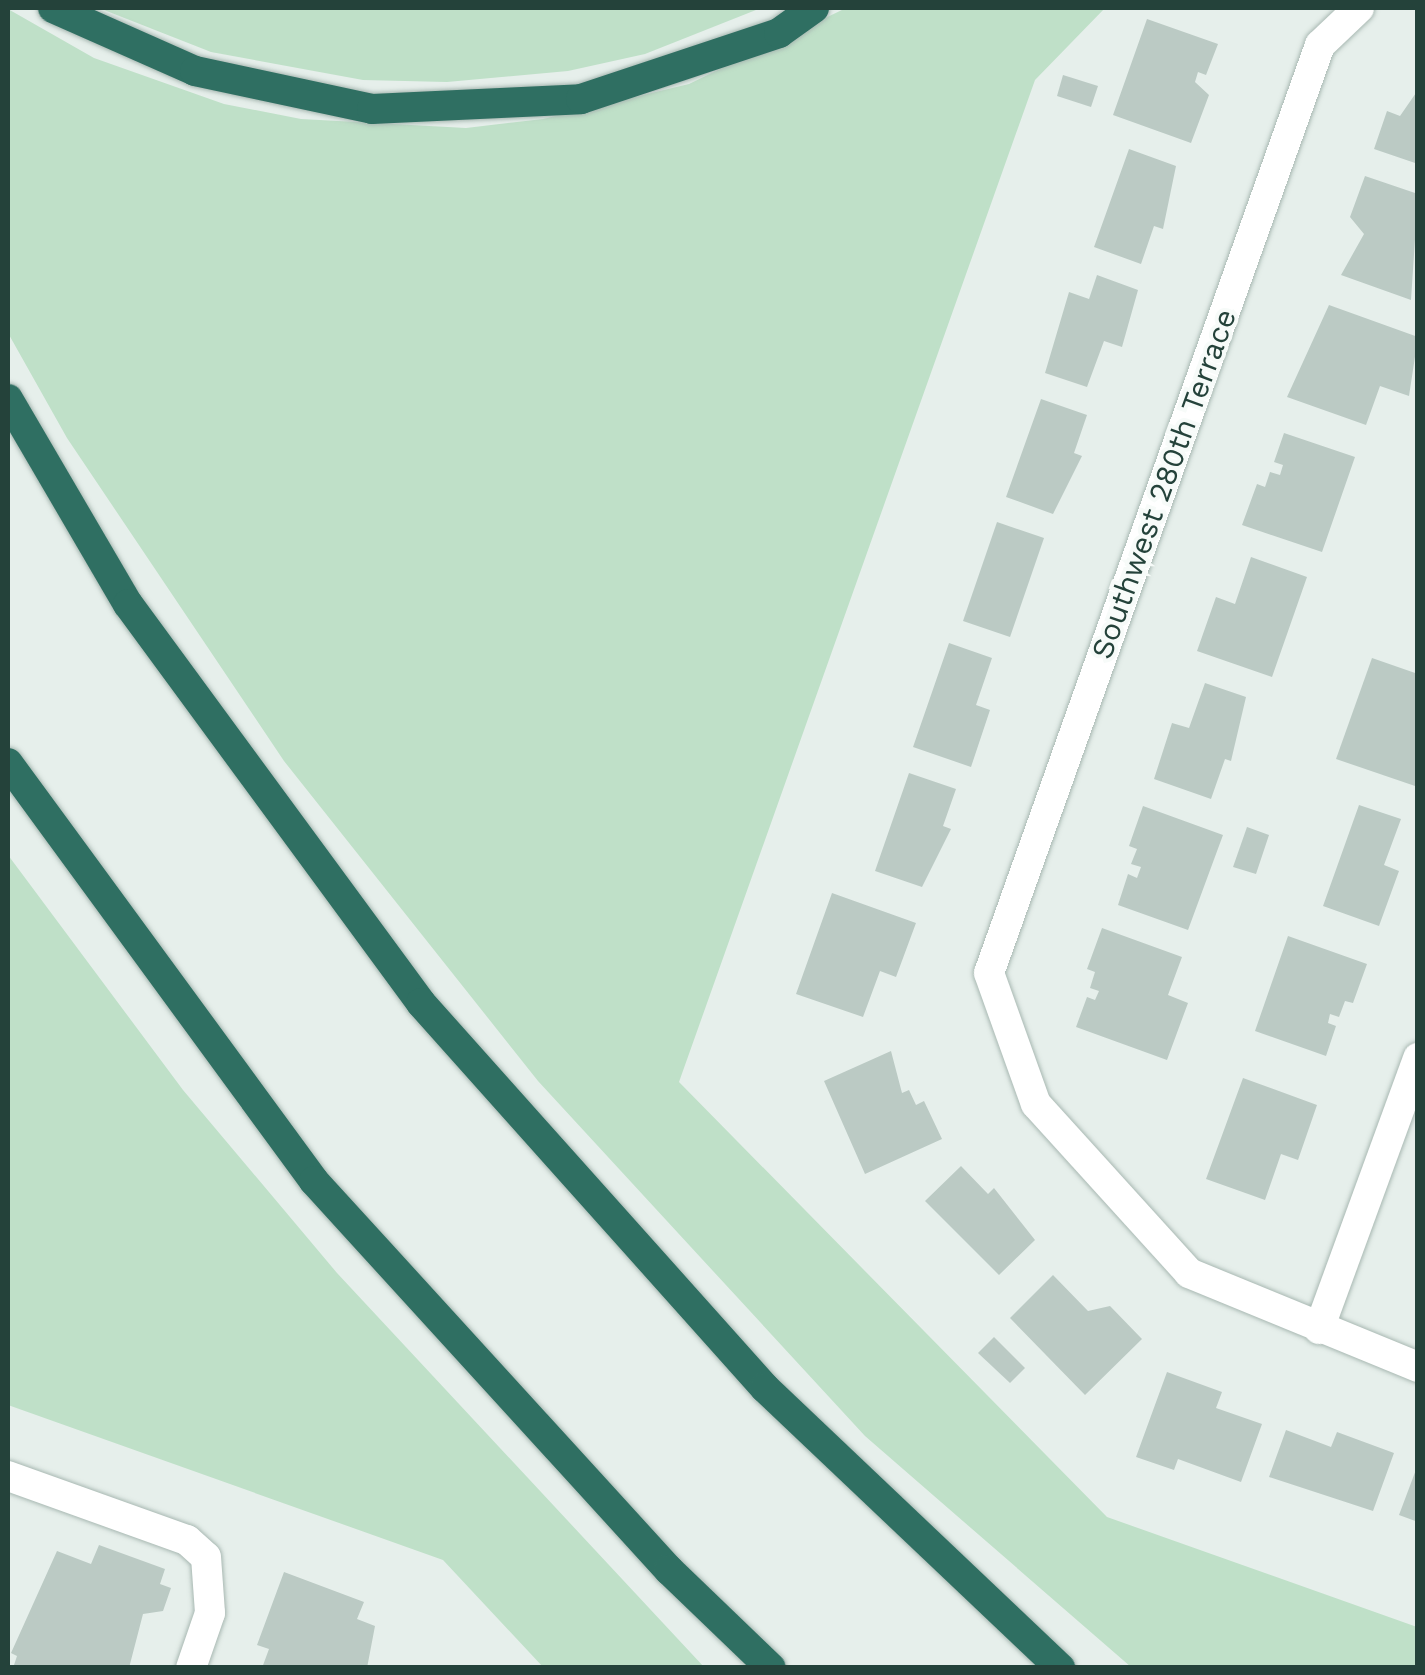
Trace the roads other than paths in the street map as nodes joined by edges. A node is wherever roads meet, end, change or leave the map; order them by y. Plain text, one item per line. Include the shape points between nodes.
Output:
1 (53, 8) edge
2 (814, 8) edge
3 (1359, 8) edge
4 (8, 398) edge
5 (8, 763) edge
6 (1418, 1058) edge
7 (1319, 1329) junction
8 (1418, 1367) edge
9 (8, 1476) edge
10 (191, 1668) edge
11 (771, 1668) edge
12 (1060, 1668) edge

1 - 2 highway via 196,71 372,108 581,99 779,34
3 - 7 street, Southwest 280th Terrace via 1320,45 989,973 1036,1104 1189,1273
4 - 12 highway via 128,604 422,1003 765,1388
5 - 11 highway via 314,1182 669,1570
6 - 7 street
7 - 8 street
9 - 10 street via 187,1540 206,1557 210,1613

